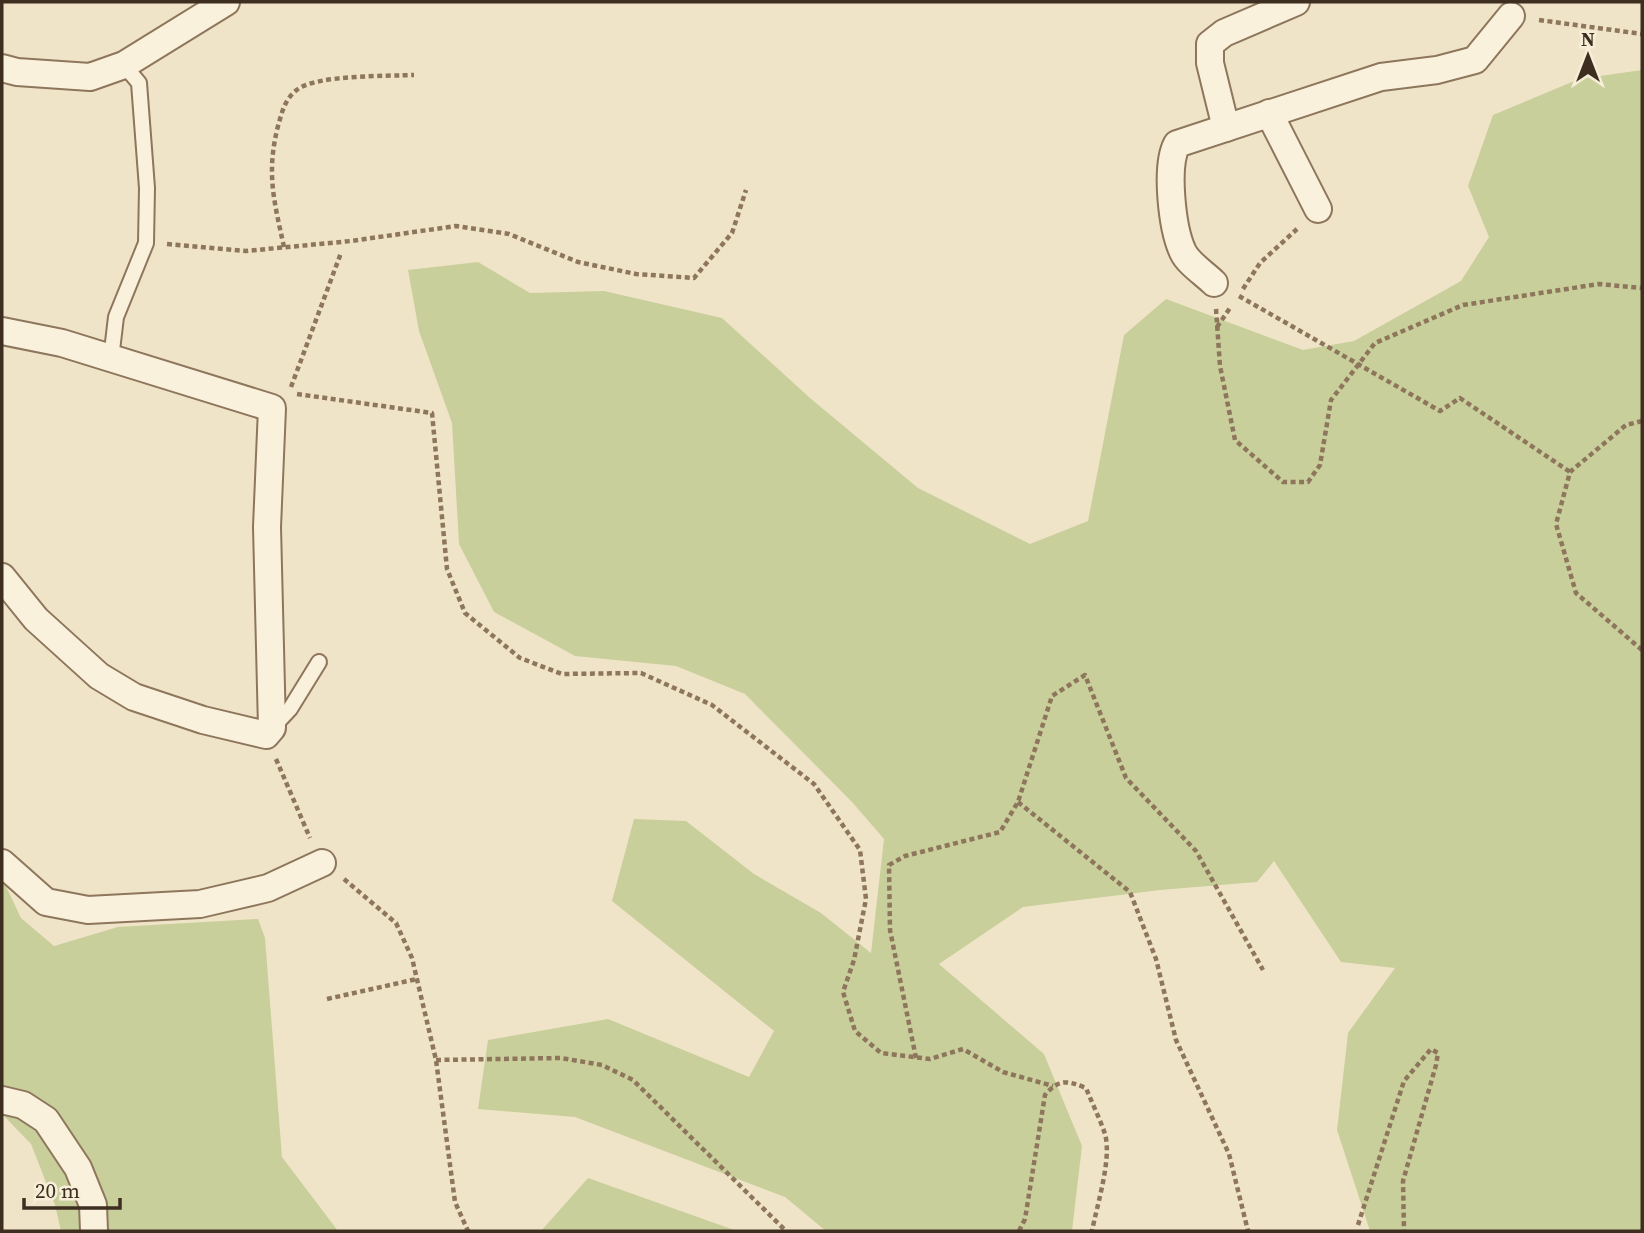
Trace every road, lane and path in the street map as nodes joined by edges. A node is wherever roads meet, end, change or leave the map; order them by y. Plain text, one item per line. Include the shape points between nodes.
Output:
1 (226, 2) edge
2 (1296, 2) edge
3 (1511, 16) joint
4 (1642, 34) edge
5 (124, 65) junction
6 (2, 68) edge
7 (414, 75) dead end
8 (1269, 113) junction
9 (1226, 128) junction
10 (746, 190) dead end
11 (1318, 209) joint
12 (146, 243) junction
13 (284, 247) junction
14 (341, 253) dead end
15 (1214, 283) junction
16 (1642, 288) edge
17 (1239, 296) junction
18 (1217, 328) junction
19 (2, 331) edge
20 (111, 359) junction
21 (1358, 364) junction
22 (281, 400) junction
23 (1642, 421) edge
24 (1570, 472) junction
25 (2, 577) edge
26 (1642, 650) edge
27 (319, 662) dead end
28 (269, 731) junction
29 (1018, 803) junction
30 (2, 863) edge
31 (322, 863) junction
32 (1263, 970) dead end
33 (417, 979) junction
34 (327, 999) dead end
35 (916, 1058) junction
36 (436, 1060) junction
37 (1053, 1086) junction
38 (2, 1100) edge
39 (1358, 1225) dead end
40 (94, 1231) edge
41 (468, 1231) edge
42 (786, 1231) edge
43 (1019, 1231) edge
44 (1092, 1231) edge
45 (1248, 1231) edge
46 (1404, 1231) edge

1 - 5 street
2 - 9 street via 1224,33 1210,44 1210,63
3 - 4 path
3 - 8 street via 1475,60 1381,77
5 - 6 street via 90,77
5 - 12 lane via 139,83 148,188
7 - 13 path via 324,80 299,88 285,104 272,150 271,188
8 - 9 street
8 - 11 street
9 - 15 street via 1177,144 1172,153 1170,202 1183,253
10 - 13 path via 732,233 694,278 636,274 578,262 509,234 456,226
11 - 17 path via 1260,263
12 - 13 path via 246,251
12 - 20 lane via 116,317
14 - 22 path
15 - 17 path
15 - 18 path
16 - 21 path via 1599,284 1463,305 1375,343
17 - 18 path
17 - 21 path
18 - 21 path via 1235,440 1283,482 1308,482 1320,465 1331,400
19 - 20 street
20 - 22 street
21 - 24 path via 1440,411 1460,398
22 - 28 street via 267,527
22 - 35 path via 432,413 447,569 465,613 520,658 562,674 641,673 712,705 814,784 860,850 866,899 843,992 855,1031 881,1054
23 - 24 path via 1626,425
24 - 26 path via 1556,524 1576,593
25 - 28 street via 36,618 99,676 134,697 202,720
27 - 28 lane via 290,709
28 - 31 path
29 - 32 path via 1052,696 1085,675 1126,778 1196,851
29 - 35 path via 1000,832 905,856 889,865 890,930
29 - 45 path via 1130,891 1156,959 1176,1040 1229,1154
30 - 31 street via 46,902 88,910 200,904 268,888
31 - 33 path via 396,923
33 - 34 path
33 - 36 path
35 - 37 path via 930,1059 963,1049 1003,1072
36 - 41 path via 455,1202
36 - 42 path via 561,1058 602,1065 633,1080
37 - 43 path via 1045,1095 1025,1219
37 - 44 path via 1069,1081 1086,1088 1106,1137 1105,1171
38 - 40 street via 23,1105 46,1120 78,1168 93,1205
39 - 46 path via 1404,1081 1432,1049 1438,1053 1436,1065 1403,1181

